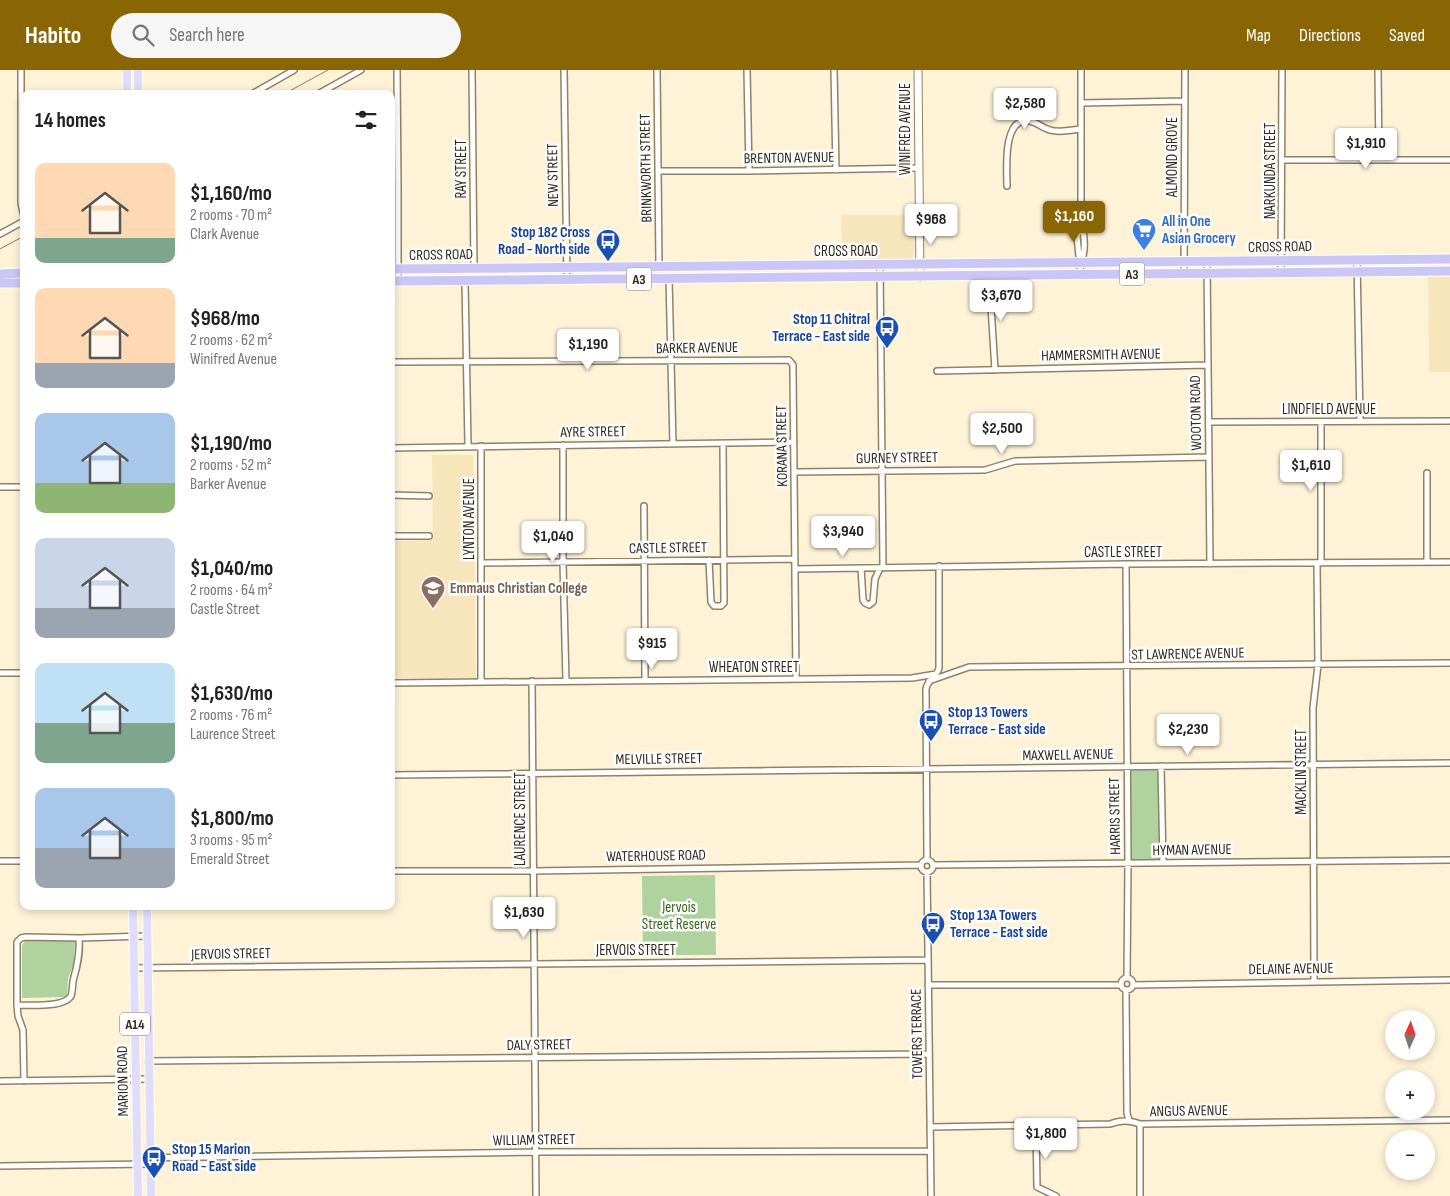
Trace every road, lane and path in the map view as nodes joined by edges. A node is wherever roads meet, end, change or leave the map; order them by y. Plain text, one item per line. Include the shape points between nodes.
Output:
1 (21, 70) edge
2 (127, 70) edge
3 (138, 70) edge
4 (294, 70) edge
5 (361, 70) edge
6 (397, 70) edge
7 (472, 70) edge
8 (564, 70) edge
9 (657, 70) edge
10 (747, 70) edge
11 (834, 70) edge
12 (918, 70) edge
13 (1081, 70) edge
14 (1185, 70) edge
15 (1282, 70) edge
16 (1378, 70) edge
17 (21, 90) edge
18 (128, 90) edge
19 (138, 90) edge
20 (259, 90) edge
21 (325, 90) edge
22 (1185, 101) junction
23 (1081, 103) junction
24 (1081, 129) junction
25 (1282, 160) junction
26 (1379, 160) junction
27 (1450, 160) edge
28 (919, 168) junction
29 (836, 170) junction
30 (658, 171) junction
31 (749, 171) junction
32 (398, 185) joint
33 (1007, 186) dead end
34 (20, 222) edge
35 (0, 234) edge
36 (1450, 259) edge
37 (1358, 260) junction
38 (1281, 261) junction
39 (1184, 262) junction
40 (1207, 262) junction
41 (1080, 263) junction
42 (880, 265) junction
43 (920, 265) junction
44 (659, 266) junction
45 (718, 266) junction
46 (729, 266) junction
47 (567, 267) junction
48 (395, 269) edge
49 (474, 269) junction
50 (1450, 271) edge
51 (1358, 272) junction
52 (20, 273) edge
53 (1281, 273) junction
54 (0, 274) edge
55 (1184, 274) junction
56 (1207, 274) junction
57 (1081, 275) junction
58 (989, 276) junction
59 (880, 277) junction
60 (920, 277) junction
61 (669, 278) junction
62 (715, 278) junction
63 (732, 278) junction
64 (567, 280) junction
65 (395, 281) edge
66 (465, 281) junction
67 (0, 283) edge
68 (20, 283) edge
69 (467, 361) junction
70 (671, 361) junction
71 (395, 362) edge
72 (791, 362) joint
73 (1208, 365) junction
74 (936, 370) dead end
75 (995, 370) junction
76 (1360, 421) junction
77 (1450, 421) edge
78 (1209, 422) junction
79 (1321, 422) junction
80 (794, 442) junction
81 (673, 444) junction
82 (723, 444) junction
83 (563, 445) junction
84 (468, 446) junction
85 (481, 446) junction
86 (395, 448) edge
87 (1209, 457) junction
88 (882, 471) junction
89 (794, 472) junction
90 (1426, 474) dead end
91 (0, 487) edge
92 (20, 487) edge
93 (395, 495) edge
94 (429, 496) dead end
95 (644, 506) dead end
96 (395, 536) edge
97 (429, 536) dead end
98 (795, 559) junction
99 (709, 560) junction
100 (723, 560) junction
101 (644, 561) junction
102 (563, 562) junction
103 (1427, 562) junction
104 (1450, 562) edge
105 (482, 563) junction
106 (1319, 563) junction
107 (1126, 564) junction
108 (1210, 564) junction
109 (939, 566) junction
110 (861, 568) junction
111 (882, 568) junction
112 (795, 569) junction
113 (1450, 663) edge
114 (1318, 665) junction
115 (1126, 667) junction
116 (0, 673) edge
117 (20, 673) edge
118 (936, 674) junction
119 (796, 679) junction
120 (645, 680) junction
121 (566, 681) junction
122 (929, 681) junction
123 (481, 682) junction
124 (532, 682) junction
125 (395, 683) edge
126 (1450, 762) edge
127 (1314, 764) junction
128 (1127, 766) junction
129 (1161, 766) junction
130 (926, 769) junction
131 (533, 773) junction
132 (395, 775) edge
133 (927, 859) junction
134 (1450, 860) edge
135 (0, 861) edge
136 (20, 861) edge
137 (1314, 861) junction
138 (1128, 863) junction
139 (1163, 863) junction
140 (921, 865) junction
141 (934, 865) junction
142 (395, 871) edge
143 (533, 871) junction
144 (927, 872) junction
145 (133, 910) edge
146 (147, 910) edge
147 (147, 936) junction
148 (134, 937) junction
149 (79, 938) junction
150 (928, 960) junction
151 (534, 963) junction
152 (134, 968) junction
153 (148, 968) junction
154 (1127, 978) junction
155 (1450, 980) edge
156 (1314, 981) junction
157 (928, 985) junction
158 (1120, 985) junction
159 (1133, 985) junction
160 (1126, 990) junction
161 (17, 1005) junction
162 (929, 1054) junction
163 (534, 1057) junction
164 (148, 1061) junction
165 (149, 1079) junction
166 (137, 1080) junction
167 (0, 1081) edge
168 (24, 1081) junction
169 (1129, 1120) junction
170 (1450, 1120) edge
171 (1140, 1124) junction
172 (1036, 1125) junction
173 (930, 1127) junction
174 (930, 1151) junction
175 (535, 1152) junction
176 (137, 1161) junction
177 (151, 1161) junction
178 (0, 1166) edge
179 (138, 1196) edge
180 (151, 1196) edge
181 (536, 1196) edge
182 (931, 1196) edge
183 (1056, 1196) edge
184 (1140, 1196) edge

1 - 17 street
2 - 18 main road
3 - 19 main road
4 - 20 street
5 - 21 street
6 - 32 street
7 - 49 street, RAY STREET
8 - 47 street, NEW STREET
9 - 30 street, BRINKWORTH STREET
10 - 31 street
11 - 29 street
12 - 28 street, WINIFRED AVENUE
13 - 23 street
14 - 22 street, ALMOND GROVE
15 - 25 street, NARKUNDA STREET
16 - 26 street
22 - 23 street, ALMOND GROVE
22 - 39 street, ALMOND GROVE
23 - 24 street
24 - 33 street via 1056,132 1030,120 1016,123 1006,153
24 - 41 street
25 - 26 street
25 - 38 street, NARKUNDA STREET
26 - 27 street
28 - 29 street, BRENTON AVENUE
28 - 43 street, WINIFRED AVENUE
29 - 31 street, BRENTON AVENUE
30 - 31 street, BRENTON AVENUE
30 - 44 street, BRINKWORTH STREET
32 - 48 street
34 - 35 street
36 - 37 highway, CROSS ROAD / A3
37 - 38 highway, CROSS ROAD / A3
37 - 51 street
38 - 40 highway, CROSS ROAD / A3
38 - 53 street, NARKUNDA STREET
39 - 40 highway, CROSS ROAD / A3
39 - 41 highway, CROSS ROAD / A3
39 - 55 street, ALMOND GROVE
40 - 56 street, WOOTON ROAD
41 - 43 highway, CROSS ROAD / A3
41 - 57 street
42 - 43 highway, CROSS ROAD / A3
42 - 46 highway, CROSS ROAD / A3
42 - 59 street
43 - 60 street, WINIFRED AVENUE
44 - 45 highway, CROSS ROAD / A3
44 - 47 highway, CROSS ROAD / A3
45 - 46 highway, CROSS ROAD / A3
45 - 62 highway via 720,270
46 - 63 highway
47 - 49 highway, CROSS ROAD / A3
47 - 64 street, NEW STREET
48 - 49 highway, CROSS ROAD / A3
50 - 51 highway, CROSS ROAD / A3
51 - 53 highway, CROSS ROAD / A3
51 - 76 street
52 - 54 highway
53 - 56 highway, CROSS ROAD / A3
55 - 56 highway, CROSS ROAD / A3
55 - 57 highway, CROSS ROAD / A3
56 - 73 street, WOOTON ROAD
57 - 58 highway, CROSS ROAD / A3
58 - 60 highway, CROSS ROAD / A3
58 - 75 street
59 - 60 highway, CROSS ROAD / A3
59 - 63 highway, CROSS ROAD / A3
59 - 88 street
61 - 62 highway, CROSS ROAD / A3
61 - 64 highway, CROSS ROAD / A3
61 - 70 street
62 - 63 highway, CROSS ROAD / A3
64 - 66 highway, CROSS ROAD / A3
65 - 66 highway, CROSS ROAD / A3
66 - 69 street
67 - 68 highway
69 - 70 street, BARKER AVENUE
69 - 71 street, BARKER AVENUE
69 - 84 street
70 - 72 street, BARKER AVENUE via 783,359
70 - 81 street
72 - 80 street, KORANA STREET
73 - 75 street, HAMMERSMITH AVENUE
73 - 78 street, WOOTON ROAD
74 - 75 street, HAMMERSMITH AVENUE
76 - 77 street, LINDFIELD AVENUE
76 - 79 street, LINDFIELD AVENUE
78 - 79 street, LINDFIELD AVENUE
78 - 87 street, WOOTON ROAD
79 - 106 street, MACKLIN STREET
80 - 82 street, AYRE STREET
80 - 89 street, KORANA STREET
81 - 82 street, AYRE STREET
81 - 83 street, AYRE STREET
82 - 100 street
83 - 85 street, AYRE STREET
83 - 102 street
84 - 85 street, AYRE STREET
84 - 86 street, AYRE STREET
85 - 105 street, LYNTON AVENUE
87 - 88 street, GURNEY STREET via 1015,461 985,470
87 - 108 street, WOOTON ROAD
88 - 89 street, GURNEY STREET
88 - 111 street
89 - 98 street, KORANA STREET
90 - 103 street
91 - 92 street
93 - 94 street
95 - 101 street
96 - 97 street
98 - 100 street, CASTLE STREET
98 - 112 street, KORANA STREET
99 - 100 street, CASTLE STREET
99 - 100 street via 711,602 714,606 721,606 724,603
99 - 101 street, CASTLE STREET
101 - 102 street, CASTLE STREET
101 - 120 street
102 - 105 street, CASTLE STREET
102 - 121 street
103 - 104 street, CASTLE STREET
103 - 106 street, CASTLE STREET
105 - 123 street, LYNTON AVENUE
106 - 108 street, CASTLE STREET
106 - 114 street, MACKLIN STREET
107 - 108 street, CASTLE STREET
107 - 109 street, CASTLE STREET
107 - 115 street, HARRIS STREET
109 - 111 street, CASTLE STREET
109 - 118 street via 940,668
110 - 111 street, CASTLE STREET
110 - 111 street via 863,600 869,604 873,602 875,579
110 - 112 street, CASTLE STREET
112 - 119 street, KORANA STREET
113 - 114 street, ST LAWRENCE AVENUE
114 - 115 street, ST LAWRENCE AVENUE
114 - 127 street, MACKLIN STREET via 1313,708
115 - 122 street, ST LAWRENCE AVENUE via 969,667
115 - 128 street, HARRIS STREET
116 - 117 street
118 - 119 street, WHEATON STREET via 912,678
118 - 122 street
119 - 120 street, WHEATON STREET
120 - 121 street, WHEATON STREET
121 - 124 street, WHEATON STREET
122 - 130 street via 926,689
123 - 124 street, WHEATON STREET
123 - 125 street, WHEATON STREET
124 - 131 street, LAURENCE STREET
126 - 127 street, MAXWELL AVENUE
127 - 129 street, MAXWELL AVENUE
127 - 137 street, MACKLIN STREET
128 - 129 street, MAXWELL AVENUE
128 - 130 street, MAXWELL AVENUE
128 - 138 street, HARRIS STREET
129 - 139 street
130 - 131 street, MELVILLE STREET
130 - 133 street
131 - 132 street, MELVILLE STREET
131 - 143 street, LAURENCE STREET
133 - 140 street
133 - 141 street
134 - 137 street, HYMAN AVENUE
135 - 136 street
137 - 139 street, HYMAN AVENUE
137 - 156 street, MACKLIN STREET
138 - 139 street, HYMAN AVENUE
138 - 141 street, HYMAN AVENUE
138 - 154 street, HARRIS STREET
140 - 143 street, WATERHOUSE ROAD
140 - 144 street
141 - 144 street
142 - 143 street, WATERHOUSE ROAD
143 - 151 street, LAURENCE STREET
144 - 150 street, TOWERS TERRACE
145 - 148 main road, MARION ROAD / A14
146 - 147 main road, MARION ROAD / A14
147 - 148 street
147 - 153 main road, MARION ROAD / A14
148 - 149 street
148 - 152 main road, MARION ROAD / A14
149 - 161 street via 80,950 71,996 57,1004
149 - 161 street via 26,937 17,942
150 - 151 street, JERVOIS STREET
150 - 157 street, TOWERS TERRACE
151 - 153 street, JERVOIS STREET
151 - 163 street, LAURENCE STREET
152 - 153 street, JERVOIS STREET
152 - 166 main road, MARION ROAD / A14
153 - 164 main road, MARION ROAD / A14
154 - 158 street
154 - 159 street
155 - 156 street, DELAINE AVENUE
156 - 159 street, DELAINE AVENUE
157 - 158 street
157 - 162 street, TOWERS TERRACE
158 - 160 street
159 - 160 street
160 - 169 street
161 - 168 street via 23,1030
162 - 163 street, DALY STREET
162 - 173 street, TOWERS TERRACE
163 - 164 street, DALY STREET
163 - 175 street, LAURENCE STREET
164 - 165 main road, MARION ROAD / A14
165 - 166 street
165 - 177 main road, MARION ROAD / A14
166 - 168 street
166 - 176 main road, MARION ROAD / A14
167 - 168 street
169 - 171 street, ANGUS AVENUE
169 - 172 street, ANGUS AVENUE via 1110,1124
170 - 171 street, ANGUS AVENUE
171 - 184 street
172 - 173 street, ANGUS AVENUE
172 - 183 street via 1036,1187
173 - 174 street, TOWERS TERRACE
174 - 175 street, WILLIAM STREET
174 - 182 street, TOWERS TERRACE
175 - 177 street, WILLIAM STREET
175 - 181 street, LAURENCE STREET
176 - 177 street, WILLIAM STREET
176 - 178 street, WILLIAM STREET
176 - 179 main road, MARION ROAD / A14
177 - 180 main road, MARION ROAD / A14

